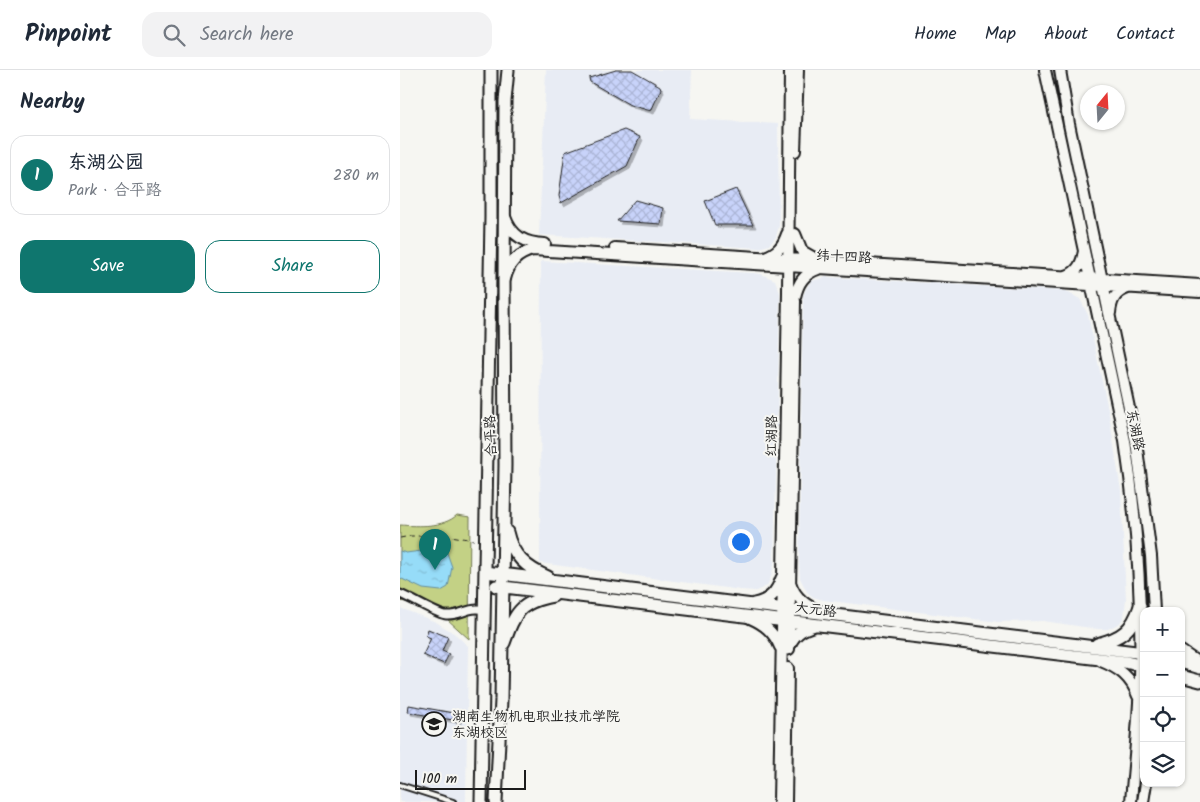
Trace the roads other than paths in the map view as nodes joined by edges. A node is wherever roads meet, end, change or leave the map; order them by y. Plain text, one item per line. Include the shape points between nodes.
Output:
1 (491, 70) edge
2 (508, 70) edge
3 (790, 70) edge
4 (798, 70) edge
5 (1046, 70) edge
6 (1060, 70) edge
7 (504, 213) junction
8 (792, 230) junction
9 (1084, 248) junction
10 (1097, 258) junction
11 (762, 261) junction
12 (792, 263) junction
13 (823, 265) junction
14 (1066, 280) junction
15 (1091, 281) junction
16 (504, 282) junction
17 (1102, 282) junction
18 (1129, 284) junction
19 (1200, 285) edge
20 (1200, 292) edge
21 (792, 295) junction
22 (1097, 312) junction
23 (1110, 319) junction
24 (504, 518) junction
25 (485, 578) junction
26 (786, 578) junction
27 (502, 580) junction
28 (563, 588) junction
29 (400, 594) edge
30 (750, 604) junction
31 (1149, 607) edge
32 (1149, 607) edge
33 (484, 610) junction
34 (827, 614) junction
35 (785, 615) junction
36 (1140, 615) edge
37 (745, 616) junction
38 (823, 625) junction
39 (1090, 645) junction
40 (501, 652) junction
41 (785, 652) junction
42 (1140, 652) edge
43 (1182, 652) edge
44 (1088, 657) junction
45 (1185, 663) edge
46 (1140, 665) edge
47 (1200, 666) edge
48 (1185, 677) edge
49 (1200, 682) edge
50 (1185, 684) edge
51 (1140, 688) edge
52 (1139, 700) junction
53 (1140, 710) edge
54 (1140, 727) edge
55 (400, 786) edge
56 (1145, 787) edge
57 (497, 799) edge
58 (453, 802) edge
59 (481, 802) edge
60 (779, 802) edge
61 (786, 802) edge
62 (1131, 802) edge
63 (1143, 802) edge

1 - 25 main road, 合平路
2 - 7 main road, 合平路
3 - 8 main road, 红湖路
4 - 8 main road, 红湖路
5 - 9 main road, 东湖路
6 - 10 main road, 东湖路
7 - 11 main road, 纬十四路 via 514,234 526,242
7 - 16 main road, 合平路
8 - 11 main road via 782,246
8 - 12 main road, 红湖路
8 - 13 main road via 802,251
9 - 14 main road via 1079,268
9 - 15 main road, 东湖路
10 - 17 main road, 东湖路
10 - 18 main road via 1110,274
11 - 12 main road, 纬十四路
11 - 16 main road, 纬十四路 via 533,250 516,257
11 - 21 main road via 779,273
12 - 13 main road, 纬十四路
12 - 21 main road, 红湖路
13 - 14 main road, 纬十四路
13 - 21 main road via 805,276
14 - 15 main road, 纬十四路
14 - 22 main road via 1082,290
15 - 17 main road, 纬十四路
15 - 22 main road, 东湖路
16 - 24 main road, 合平路
17 - 18 main road, 纬十四路
17 - 23 main road, 东湖路
18 - 19 main road, 纬十四路
18 - 20 main road, 纬十四路
18 - 23 main road via 1116,295
21 - 26 main road, 红湖路
22 - 31 main road, 东湖路 via 1125,441
23 - 32 main road, 东湖路 via 1136,441 1151,556
24 - 27 main road, 合平路
24 - 28 main road via 511,546 525,565
25 - 27 main road, 大元路
25 - 33 main road, 合平路
26 - 30 main road via 770,598
26 - 34 main road via 803,602
26 - 35 main road, 红湖路
27 - 28 main road, 大元路
27 - 40 main road, 合平路
28 - 30 main road, 大元路
28 - 37 main road, 大元路
28 - 40 main road via 519,610
29 - 33 street via 445,615 472,608
30 - 35 main road, 大元路
33 - 59 main road, 合平路
34 - 35 main road, 大元路
34 - 39 main road, 大元路
35 - 37 main road, 大元路
35 - 38 main road, 大元路
35 - 41 main road, 红湖路
36 - 39 main road via 1124,634
37 - 41 main road via 772,632
38 - 41 main road via 800,631
38 - 44 main road, 大元路
39 - 42 main road, 大元路
40 - 57 main road, 合平路
41 - 60 main road, 红湖路
41 - 61 main road, 红湖路
43 - 47 main road
44 - 46 main road, 大元路
44 - 52 main road via 1123,673 1131,680
45 - 47 main road
48 - 49 main road
49 - 50 main road
51 - 52 main road, 东湖路
52 - 53 main road, 东湖路
54 - 62 main road, 东湖路
55 - 58 lane
56 - 63 main road

